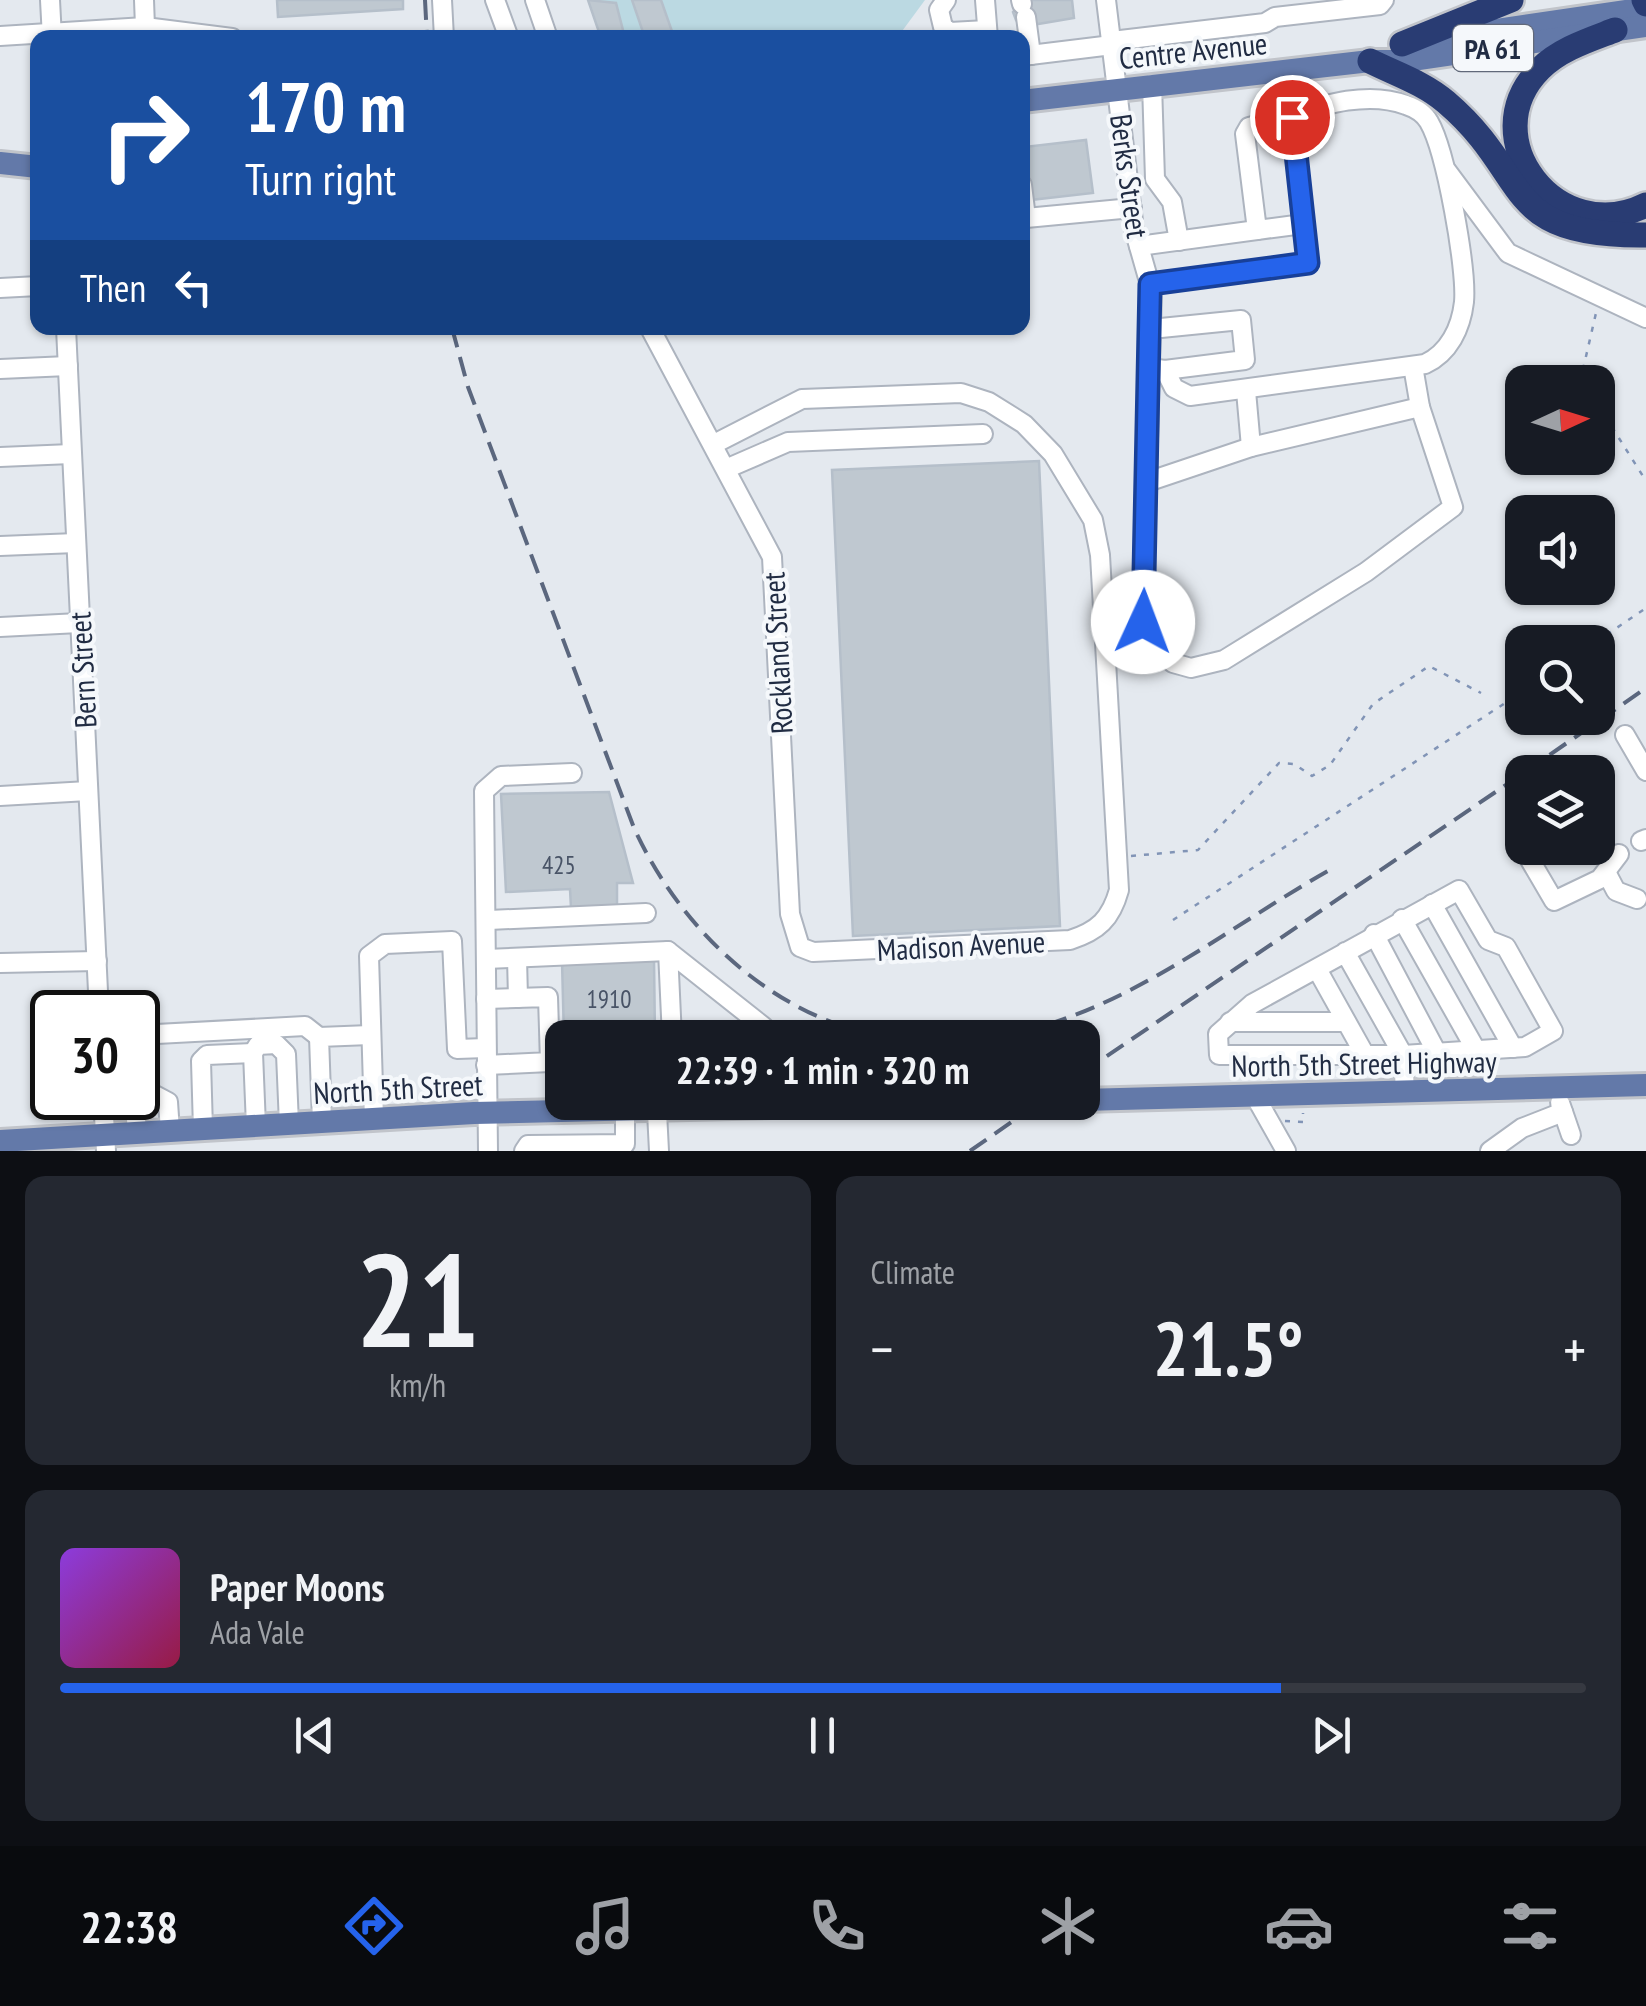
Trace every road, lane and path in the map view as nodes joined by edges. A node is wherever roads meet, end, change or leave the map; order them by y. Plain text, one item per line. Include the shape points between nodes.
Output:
1 (50, 0) edge
2 (144, 0) edge
3 (442, 0) edge
4 (495, 0) edge
5 (535, 0) edge
6 (946, 0) edge
7 (985, 0) edge
8 (1106, 0) edge
9 (1384, 0) edge
10 (1511, 0) edge
11 (1645, 4) edge
12 (1646, 26) edge
13 (146, 27) junction
14 (52, 30) edge
15 (115, 30) edge
16 (169, 30) edge
17 (444, 30) edge
18 (506, 30) edge
19 (545, 30) edge
20 (947, 30) edge
21 (988, 30) edge
22 (1615, 30) junction
23 (0, 36) edge
24 (30, 36) edge
25 (1112, 43) junction
26 (1402, 44) junction
27 (1030, 55) edge
28 (1370, 61) junction
29 (1152, 84) junction
30 (1118, 88) junction
31 (1030, 99) edge
32 (1378, 99) junction
33 (1292, 117) junction
34 (1151, 136) junction
35 (1124, 139) junction
36 (0, 163) edge
37 (30, 165) edge
38 (1444, 166) junction
39 (1646, 205) edge
40 (1132, 208) junction
41 (1030, 218) edge
42 (1303, 224) junction
43 (1257, 230) junction
44 (1646, 235) edge
45 (1179, 241) junction
46 (1139, 246) junction
47 (1150, 284) junction
48 (30, 286) edge
49 (0, 288) edge
50 (1599, 297) junction
51 (1646, 318) edge
52 (1151, 329) junction
53 (68, 335) edge
54 (654, 335) edge
55 (1583, 365) edge
56 (68, 366) junction
57 (1413, 366) junction
58 (0, 368) edge
59 (1158, 369) junction
60 (1246, 391) junction
61 (1420, 407) junction
62 (1615, 432) edge
63 (983, 434) dead end
64 (714, 444) junction
65 (1252, 446) junction
66 (71, 454) junction
67 (0, 457) edge
68 (728, 468) junction
69 (1646, 481) edge
70 (1147, 482) junction
71 (76, 543) junction
72 (0, 546) edge
73 (1646, 608) edge
74 (80, 623) junction
75 (0, 627) edge
76 (1615, 629) edge
77 (1481, 693) dead end
78 (1505, 703) edge
79 (1625, 735) dead end
80 (1646, 771) edge
81 (572, 773) dead end
82 (88, 791) junction
83 (0, 796) edge
84 (1619, 854) dead end
85 (1117, 858) junction
86 (1533, 865) edge
87 (1606, 872) junction
88 (1643, 902) edge
89 (1432, 904) junction
90 (646, 913) dead end
91 (489, 920) junction
92 (1173, 920) dead end
93 (1402, 920) junction
94 (1374, 934) junction
95 (800, 947) joint
96 (668, 951) junction
97 (1345, 952) junction
98 (517, 958) junction
99 (486, 959) junction
100 (96, 961) junction
101 (0, 963) edge
102 (1317, 969) junction
103 (98, 990) edge
104 (486, 998) junction
105 (518, 998) junction
106 (671, 1020) edge
107 (755, 1020) edge
108 (1230, 1022) junction
109 (1346, 1022) junction
110 (160, 1034) edge
111 (370, 1036) junction
112 (319, 1037) junction
113 (1513, 1048) junction
114 (1476, 1050) junction
115 (253, 1053) junction
116 (1437, 1053) junction
117 (1404, 1055) junction
118 (486, 1056) junction
119 (1365, 1056) junction
120 (1646, 1086) edge
121 (1556, 1088) junction
122 (1405, 1092) junction
123 (1255, 1096) junction
124 (160, 1098) edge
125 (1100, 1100) edge
126 (1563, 1112) junction
127 (487, 1113) junction
128 (542, 1113) junction
129 (545, 1113) edge
130 (374, 1119) junction
131 (136, 1120) edge
132 (581, 1120) edge
133 (626, 1120) edge
134 (657, 1120) edge
135 (322, 1122) junction
136 (290, 1124) junction
137 (256, 1126) junction
138 (203, 1129) junction
139 (170, 1131) junction
140 (136, 1132) junction
141 (1570, 1135) dead end
142 (0, 1141) edge
143 (105, 1143) edge
144 (543, 1144) junction
145 (581, 1147) edge
146 (1499, 1148) edge
147 (488, 1151) edge
148 (524, 1151) edge
149 (659, 1151) edge
150 (1286, 1151) edge

1 - 14 street
2 - 13 street
3 - 17 street
4 - 18 street
5 - 19 street
6 - 20 street via 939,10
7 - 21 street
8 - 25 street, Berks Street
9 - 25 street
10 - 26 highway
11 - 26 main road, Centre Avenue / PA 61
12 - 22 main road, Centre Avenue / PA 61
13 - 15 street
13 - 16 street
22 - 28 main road, Centre Avenue / PA 61
22 - 39 highway via 1540,69 1522,100 1518,141 1533,180 1564,207 1605,216
23 - 24 street
25 - 27 street
25 - 30 street, Berks Street
26 - 28 main road, Centre Avenue / PA 61
28 - 29 main road, Centre Avenue / PA 61
28 - 32 street
28 - 44 highway via 1446,102 1547,219 1585,234
29 - 30 main road, Centre Avenue / PA 61
29 - 34 street
30 - 31 main road, Centre Avenue / PA 61
30 - 35 street, Berks Street
32 - 33 street via 1319,106
32 - 38 street via 1402,103 1428,119
33 - 42 street
33 - 43 street via 1246,130
34 - 35 street
34 - 45 street via 1157,188 1172,202
35 - 40 street, Berks Street
36 - 37 main road
38 - 50 street via 1508,253
38 - 57 street via 1464,304 1449,346
40 - 41 street
40 - 46 street, Berks Street
42 - 43 street
42 - 47 street via 1308,263
43 - 45 street
45 - 46 street
46 - 47 street, Berks Street
47 - 52 street, Berks Street
48 - 49 street
50 - 51 street
50 - 55 path
52 - 59 street, Berks Street
52 - 59 street via 1241,320 1245,360
53 - 56 street, Bern Street
54 - 64 street, Rockland Street
56 - 58 street
56 - 66 street, Bern Street
57 - 60 street
57 - 61 street
59 - 60 street via 1181,394
59 - 70 street, Berks Street
60 - 65 street
61 - 65 street
61 - 70 street, Berks Street via 1454,508 1224,660 1191,668 1173,663 1143,622
62 - 69 path
63 - 68 street via 788,442
64 - 68 street, Rockland Street
64 - 85 street via 802,399 961,394 1001,409 1054,454 1094,520 1100,555
65 - 70 street
66 - 67 street
66 - 71 street, Bern Street
68 - 95 street, Rockland Street via 772,557 790,914
71 - 72 street
71 - 74 street, Bern Street
73 - 76 path
74 - 75 street
74 - 82 street, Bern Street
77 - 85 path via 1430,666 1374,704 1330,766 1312,776 1279,763 1198,850
78 - 92 path
79 - 80 street
81 - 91 street via 501,776 484,791
82 - 83 street
82 - 100 street, Bern Street
84 - 87 street
85 - 95 street, Madison Avenue via 1112,912 1093,933 1070,940 813,952
86 - 87 street via 1554,902
87 - 88 street via 1616,891
89 - 93 street
89 - 113 street
89 - 113 street via 1459,890 1488,940 1506,947 1553,1031
90 - 91 street
91 - 99 street
93 - 94 street
93 - 114 street
94 - 97 street
94 - 116 street
96 - 98 street
96 - 106 street
96 - 107 street
97 - 102 street
97 - 117 street
98 - 99 street
98 - 105 street
99 - 104 street
100 - 101 street
100 - 103 street, Bern Street
102 - 108 street
102 - 109 street
104 - 105 street
104 - 118 street
105 - 118 street via 548,997 550,1062
108 - 109 street
108 - 119 street via 1218,1034 1219,1055
109 - 119 street
110 - 112 street via 304,1026
111 - 112 street
111 - 118 street via 369,956 385,944 452,941 457,1049
111 - 130 street
112 - 135 street
113 - 114 street
114 - 116 street
115 - 136 street via 258,1045 276,1044 286,1054
115 - 137 street
115 - 138 street via 201,1060
116 - 117 street
117 - 119 street
117 - 122 street
118 - 127 street
120 - 121 main road, North 5th Street Highway
121 - 122 main road, North 5th Street Highway
121 - 126 street
122 - 123 main road, North 5th Street Highway
123 - 125 main road, North 5th Street Highway
123 - 150 street
124 - 139 street via 168,1102
126 - 141 street
126 - 146 street
127 - 128 main road, North 5th Street
127 - 130 main road, North 5th Street
127 - 147 street
128 - 129 main road, North 5th Street
128 - 144 street
130 - 135 main road, North 5th Street
131 - 140 street
132 - 145 street
133 - 145 street via 625,1144
134 - 149 street
135 - 136 main road, North 5th Street
136 - 137 main road, North 5th Street
137 - 138 main road, North 5th Street
138 - 139 main road, North 5th Street
139 - 140 main road, North 5th Street
140 - 143 main road, North 5th Street
142 - 143 main road, North 5th Street
144 - 145 street
144 - 148 street

